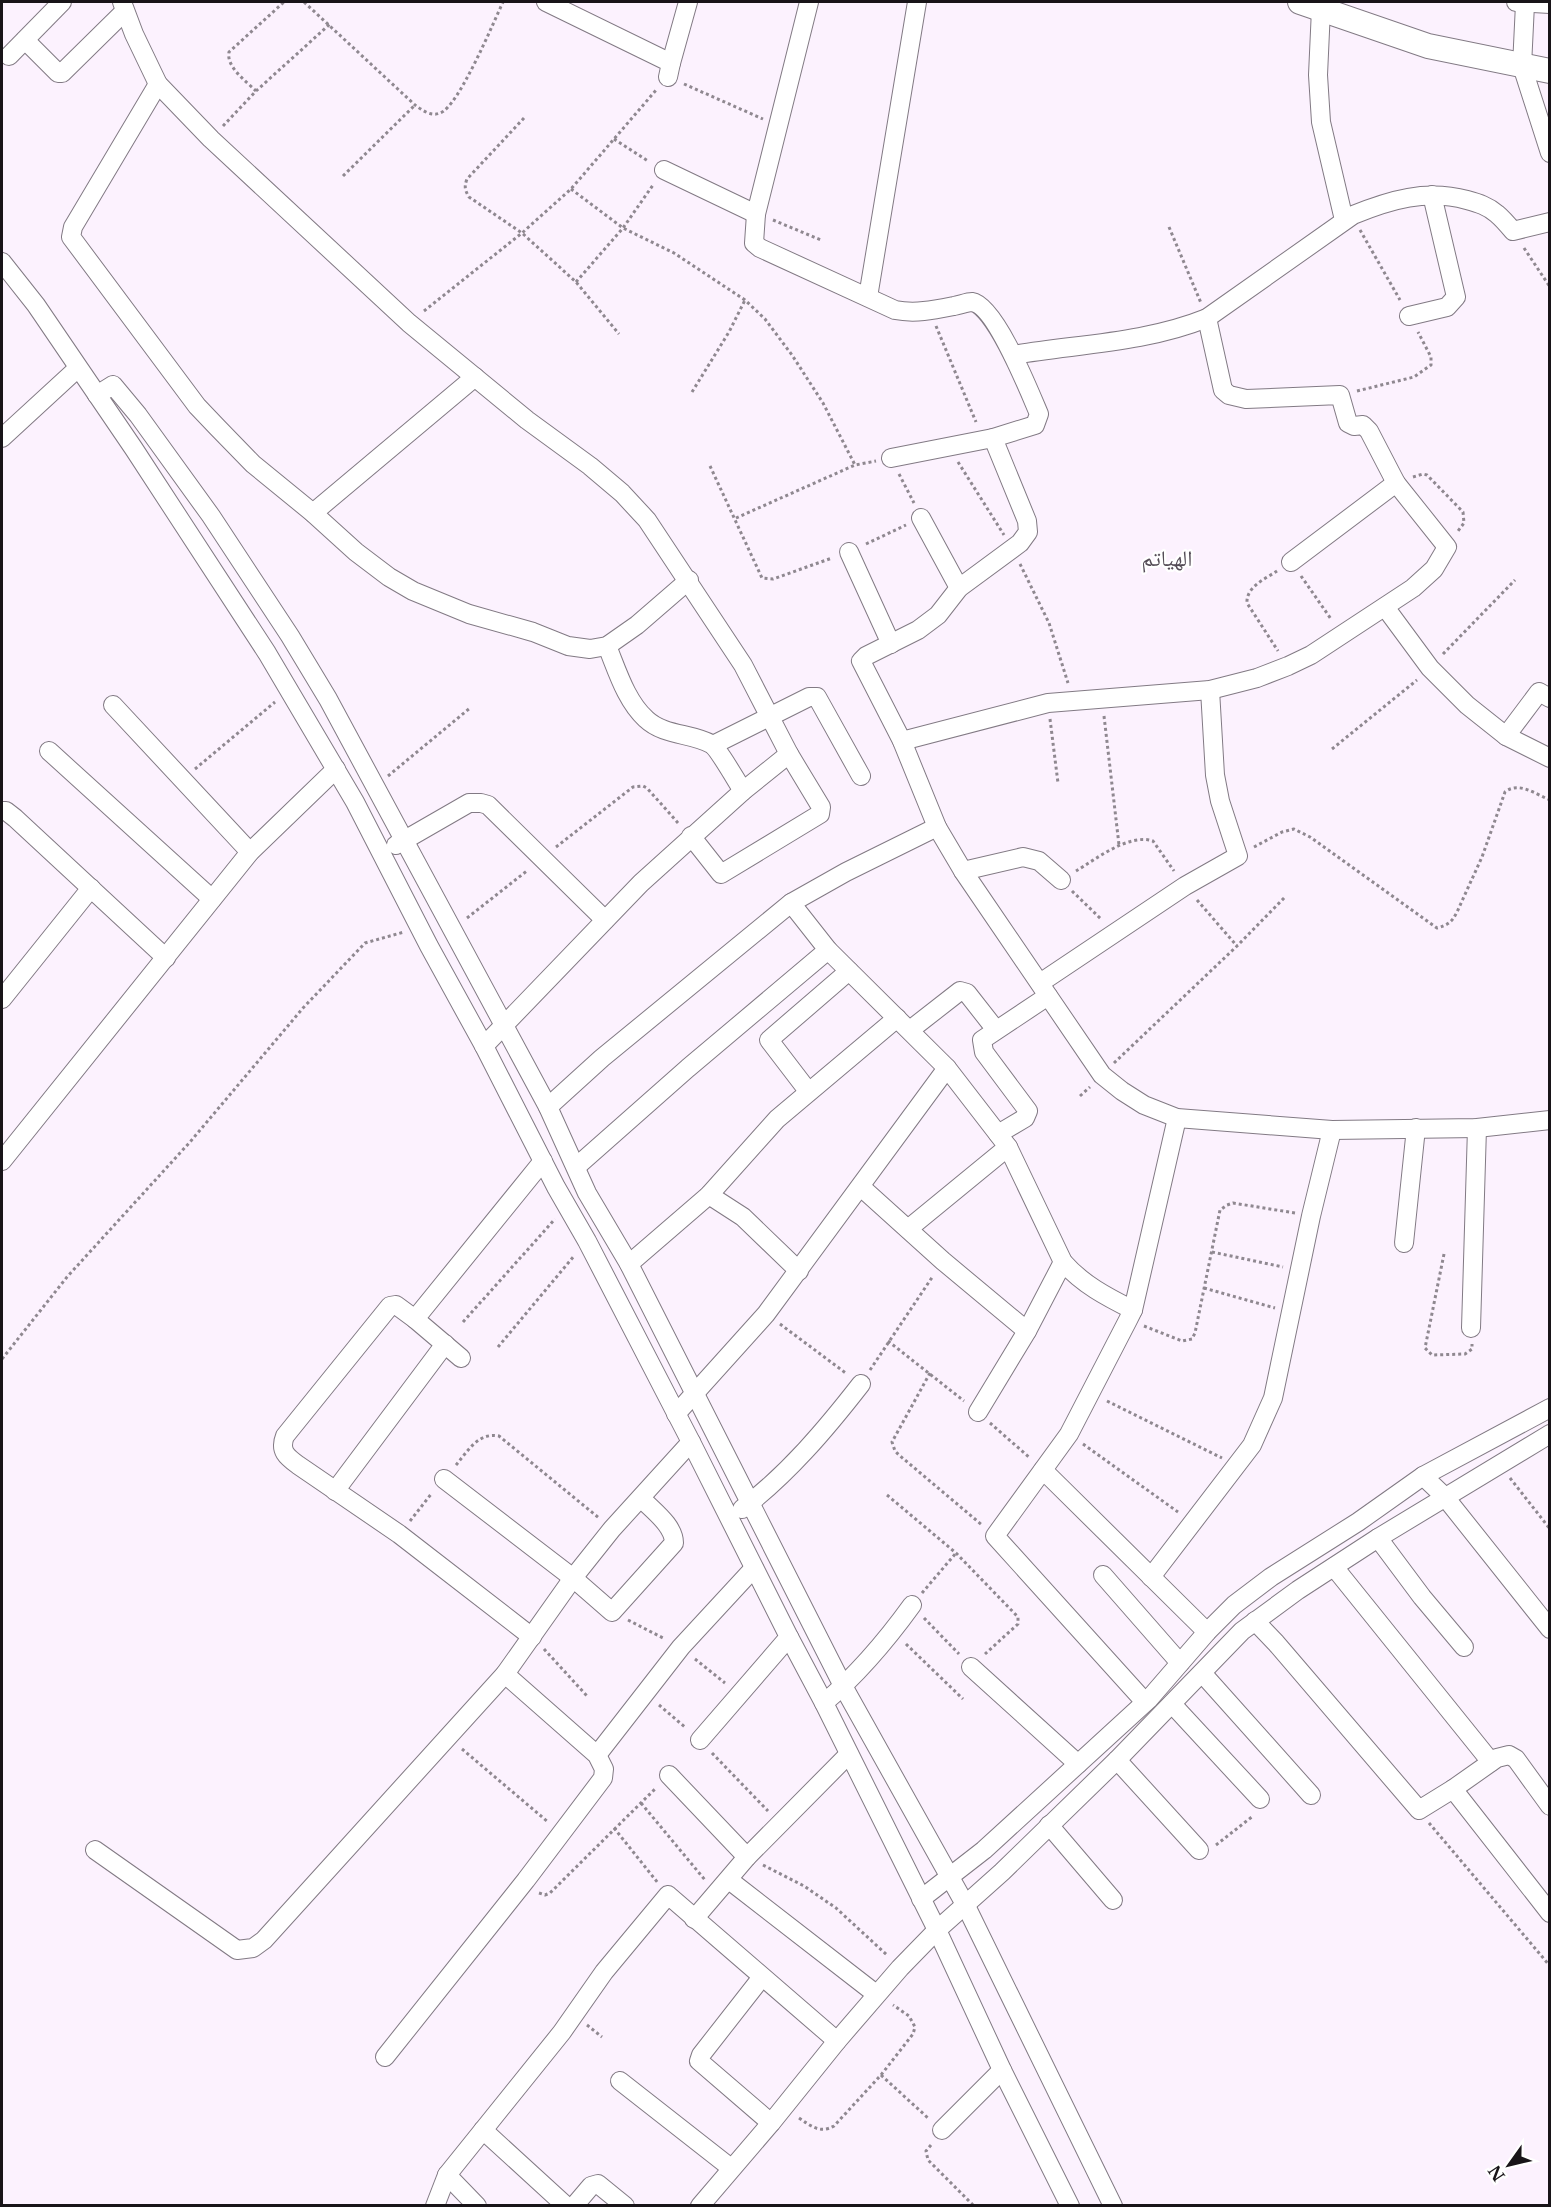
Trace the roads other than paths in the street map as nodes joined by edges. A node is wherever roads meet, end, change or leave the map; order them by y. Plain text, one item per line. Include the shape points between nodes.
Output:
1 (62, 2) edge
2 (546, 2) edge
3 (688, 2) edge
4 (809, 2) edge
5 (917, 2) edge
6 (1521, 3) edge
7 (1550, 4) edge
8 (1310, 5) edge
9 (123, 7) edge
10 (25, 40) junction
11 (9, 56) dead end
12 (1522, 56) junction
13 (1550, 71) edge
14 (158, 84) junction
15 (1550, 153) edge
16 (664, 170) road end
17 (1432, 195) junction
18 (756, 214) junction
19 (1348, 218) junction
20 (1550, 222) edge
21 (2, 262) edge
22 (868, 297) junction
23 (1409, 316) road end
24 (1207, 318) junction
25 (1013, 355) junction
26 (78, 368) junction
27 (475, 377) junction
28 (97, 395) junction
29 (2, 438) edge
30 (988, 439) junction
31 (891, 458) road end
32 (1396, 483) junction
33 (313, 513) junction
34 (921, 518) road end
35 (849, 552) road end
36 (1291, 562) road end
37 (689, 580) junction
38 (959, 588) junction
39 (1385, 607) junction
40 (891, 644) junction
41 (607, 646) junction
42 (1210, 690) junction
43 (1550, 698) edge
44 (113, 705) dead end
45 (771, 717) junction
46 (1506, 736) junction
47 (902, 741) junction
48 (713, 745) junction
49 (50, 751) dead end
50 (789, 754) junction
51 (1550, 758) edge
52 (336, 769) junction
53 (861, 776) dead end
54 (743, 791) junction
55 (2, 811) edge
56 (937, 827) junction
57 (691, 836) junction
58 (405, 840) junction
59 (250, 852) junction
60 (382, 854) junction
61 (963, 871) junction
62 (1061, 880) road end
63 (91, 888) junction
64 (212, 899) junction
65 (791, 903) junction
66 (605, 920) junction
67 (828, 950) junction
68 (166, 958) junction
69 (849, 971) junction
70 (1044, 989) junction
71 (2, 999) edge
72 (903, 1024) junction
73 (504, 1026) junction
74 (996, 1030) junction
75 (484, 1046) junction
76 (947, 1068) junction
77 (808, 1092) junction
78 (548, 1107) junction
79 (1177, 1118) junction
80 (1550, 1119) edge
81 (1416, 1128) junction
82 (1477, 1128) junction
83 (1332, 1130) junction
84 (1003, 1141) junction
85 (2, 1161) edge
86 (543, 1161) junction
87 (576, 1167) junction
88 (861, 1187) junction
89 (709, 1195) junction
90 (908, 1229) junction
91 (1404, 1243) dead end
92 (1064, 1262) junction
93 (629, 1264) junction
94 (799, 1271) junction
95 (1130, 1315) junction
96 (415, 1319) junction
97 (1471, 1328) road end
98 (1027, 1331) junction
99 (445, 1344) junction
100 (461, 1358) dead end
101 (861, 1384) road end
102 (696, 1394) junction
103 (1550, 1408) edge
104 (978, 1412) dead end
105 (676, 1414) junction
106 (1550, 1434) edge
107 (691, 1442) junction
108 (1043, 1470) junction
109 (1423, 1476) junction
110 (444, 1479) road end
111 (335, 1491) junction
112 (1445, 1497) junction
113 (641, 1498) junction
114 (751, 1503) junction
115 (729, 1519) junction
116 (1378, 1538) junction
117 (1334, 1567) junction
118 (754, 1568) junction
119 (1103, 1575) dead end
120 (1151, 1577) junction
121 (573, 1578) junction
122 (912, 1605) road end
123 (1255, 1621) junction
124 (1550, 1629) edge
125 (1207, 1632) junction
126 (532, 1637) junction
127 (789, 1637) junction
128 (1464, 1647) dead end
129 (1180, 1663) junction
130 (971, 1667) road end
131 (1202, 1673) junction
132 (505, 1674) junction
133 (843, 1686) junction
134 (1145, 1702) junction
135 (824, 1703) junction
136 (1172, 1704) junction
137 (700, 1740) road end
138 (849, 1754) junction
139 (597, 1755) junction
140 (1117, 1760) junction
141 (1491, 1762) junction
142 (1078, 1764) junction
143 (669, 1775) dead end
144 (1454, 1790) junction
145 (1311, 1796) dead end
146 (1260, 1799) road end
147 (1550, 1806) edge
148 (1049, 1825) junction
149 (95, 1850) dead end
150 (1199, 1851) road end
151 (747, 1857) junction
152 (950, 1878) junction
153 (723, 1887) junction
154 (921, 1899) junction
155 (1113, 1900) dead end
156 (966, 1906) junction
157 (1550, 1914) edge
158 (694, 1919) junction
159 (937, 1930) junction
160 (762, 1977) junction
161 (876, 1994) junction
162 (837, 2041) junction
163 (385, 2057) dead end
164 (1002, 2070) junction
165 (620, 2081) dead end
166 (771, 2123) junction
167 (483, 2130) junction
168 (942, 2130) road end
169 (731, 2168) junction
170 (447, 2175) junction
171 (1064, 2202) edge
172 (435, 2205) edge
173 (477, 2205) edge
174 (566, 2205) edge
175 (574, 2205) edge
176 (626, 2205) edge
177 (700, 2205) edge
178 (1113, 2205) edge

1 - 10 street
2 - 3 street via 670,70
4 - 18 street
5 - 22 street
6 - 7 street
6 - 12 street
8 - 12 street via 1428,46
8 - 19 street via 1321,122
9 - 10 street via 60,73
9 - 14 street
10 - 11 street
12 - 13 street
12 - 15 street
14 - 27 street via 211,139 409,323
14 - 33 street via 73,227 71,237 197,406 253,464
16 - 18 street
17 - 19 street via 1380,204
17 - 20 street via 1480,204 1497,213 1513,231
17 - 23 street via 1456,297 1447,307
18 - 22 street via 756,246
19 - 24 street
21 - 26 street
22 - 25 street via 907,313 972,302 990,314
24 - 25 street via 1124,341
24 - 32 street via 1223,390 1246,399 1340,394 1348,423 1369,430
25 - 30 street via 1039,418 1035,425
26 - 28 street
26 - 29 street
27 - 33 street
27 - 37 street via 622,493 648,520
28 - 52 street via 290,690
28 - 58 street via 113,385 116,387 211,516 328,699
30 - 31 street
30 - 38 street via 1028,521 1028,532 1020,543
32 - 36 street
32 - 39 street via 1447,547 1424,579
33 - 41 street via 356,552 413,591 568,646
34 - 38 street
35 - 40 street
37 - 41 street
37 - 45 street
38 - 40 street via 938,615
39 - 42 street via 1288,666
39 - 46 street via 1430,668
40 - 47 street via 861,661
41 - 48 street via 625,690 648,721 661,729
42 - 47 street via 1048,703
42 - 70 street via 1215,775 1238,856 1115,933
43 - 46 street via 1539,692
44 - 59 street
45 - 48 street
45 - 50 street
45 - 53 street via 809,697 817,697
46 - 51 street
47 - 56 street
48 - 54 street
49 - 64 street
50 - 54 street
50 - 57 street via 820,804 820,814 721,874
52 - 59 street
52 - 60 street
54 - 57 street
55 - 63 street via 15,818
56 - 61 street
56 - 65 street
57 - 66 street
58 - 60 street
58 - 66 street via 469,803 481,803
58 - 73 street
59 - 64 street
60 - 75 street
61 - 62 street via 1023,857 1039,861
61 - 70 street
63 - 68 street
63 - 71 street
64 - 68 street
65 - 67 street
65 - 78 street
66 - 73 street
67 - 69 street
67 - 87 street
68 - 85 street
69 - 72 street
69 - 77 street via 769,1040
70 - 74 street
70 - 79 street via 1102,1075 1144,1105
72 - 74 street via 960,991 967,993
72 - 76 street
72 - 77 street
73 - 75 street
73 - 78 street
74 - 84 street via 982,1040 982,1047 1028,1111
75 - 86 street
76 - 84 street
76 - 88 street
77 - 89 street via 777,1119
78 - 87 street
79 - 83 street
79 - 95 street
80 - 82 street
81 - 82 street
81 - 83 street
81 - 91 street
82 - 97 street
83 - 120 street via 1273,1398 1238,1466
84 - 90 street
84 - 92 street
86 - 96 street
86 - 105 street
87 - 93 street
88 - 90 street
88 - 94 street
89 - 93 street
89 - 94 street via 743,1217
90 - 98 street
92 - 95 street via 1072,1273
92 - 98 street
93 - 102 street
94 - 102 street
95 - 108 street via 1069,1434
96 - 99 street
96 - 111 street via 396,1305 390,1306 285,1436 282,1443 287,1456
98 - 104 street
99 - 100 street
99 - 111 street
101 - 114 street via 786,1471
102 - 105 street
102 - 114 street
103 - 109 street
105 - 107 street
106 - 112 street
107 - 113 street
107 - 115 street
108 - 120 street
108 - 134 street via 995,1536
109 - 112 street
109 - 125 street via 1271,1577
110 - 121 street
111 - 126 street via 399,1534
112 - 116 street
112 - 124 street
113 - 121 street
113 - 121 street via 668,1526 674,1543 612,1612
114 - 115 street
114 - 133 street
115 - 118 street
116 - 117 street
116 - 128 street
117 - 123 street
117 - 141 street
118 - 127 street
118 - 139 street via 681,1647
119 - 129 street
120 - 125 street
121 - 126 street
122 - 133 street via 893,1632
123 - 131 street
123 - 144 street via 1419,1810
125 - 129 street
126 - 132 street
127 - 135 street
127 - 137 street
129 - 134 street
130 - 142 street
131 - 136 street
131 - 145 street
132 - 139 street
132 - 149 street via 253,1948 237,1950
133 - 135 street
133 - 152 street
134 - 142 street
135 - 138 street
136 - 140 street
136 - 146 street
138 - 151 street
138 - 154 street
139 - 163 street via 604,1769 603,1778
140 - 148 street
140 - 150 street
141 - 144 street
141 - 147 street via 1512,1756
142 - 152 street
143 - 151 street
144 - 157 street
148 - 155 street
148 - 156 street
151 - 153 street
152 - 154 street
152 - 156 street
153 - 158 street
153 - 161 street
154 - 159 street
156 - 159 street
156 - 178 street
158 - 160 street
158 - 167 street via 668,1895
159 - 161 street
159 - 164 street
160 - 162 street
160 - 166 street via 699,2061
161 - 162 street
162 - 166 street
164 - 168 street
164 - 171 street
165 - 169 street
166 - 169 street
167 - 170 street
167 - 174 street
169 - 177 street
170 - 172 street
170 - 173 street
175 - 176 street via 591,2186 598,2184

